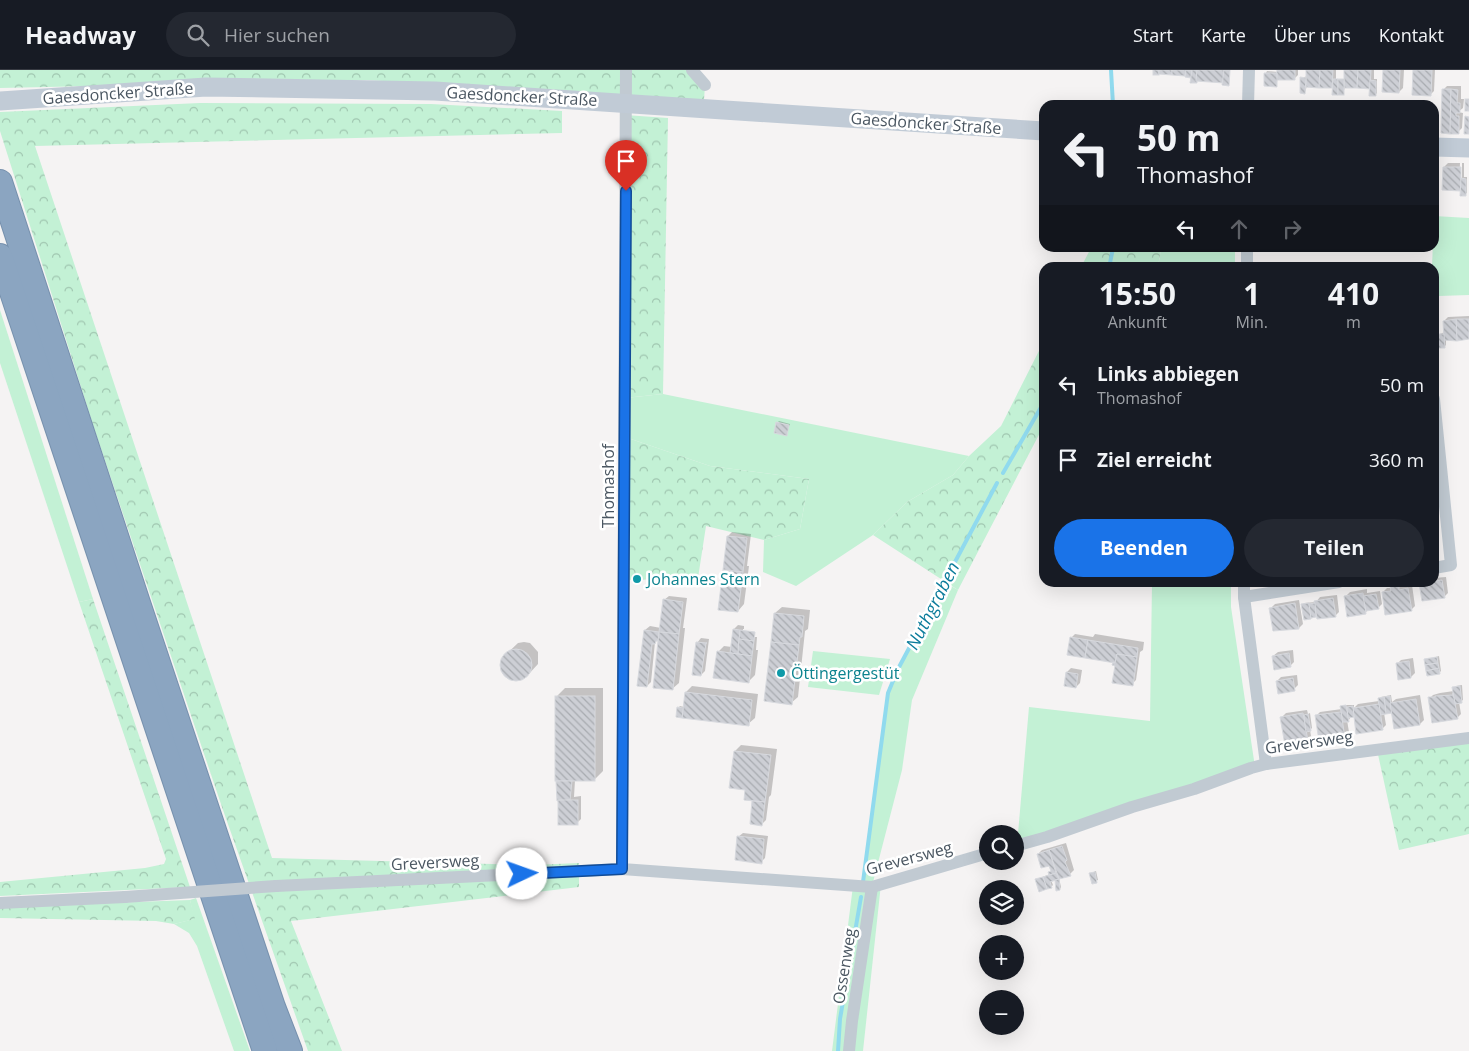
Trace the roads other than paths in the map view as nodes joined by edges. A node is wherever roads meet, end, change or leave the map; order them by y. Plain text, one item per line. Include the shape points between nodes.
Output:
1 (626, 70) edge
2 (692, 70) edge
3 (1249, 70) edge
4 (705, 85) dead end
5 (0, 100) edge
6 (1248, 100) edge
7 (625, 102) junction
8 (1039, 131) edge
9 (1439, 147) edge
10 (1469, 148) edge
11 (0, 182) edge
12 (0, 256) edge
13 (1439, 470) edge
14 (1439, 567) edge
15 (1244, 587) edge
16 (1307, 587) edge
17 (1244, 597) junction
18 (1469, 738) edge
19 (1266, 764) junction
20 (1024, 844) edge
21 (979, 856) edge
22 (622, 869) junction
23 (872, 887) junction
24 (0, 903) edge
25 (265, 1051) edge
26 (290, 1051) edge
27 (849, 1051) edge

1 - 7 street, Thomashof
2 - 4 street
3 - 6 street
5 - 7 main road, Gaesdoncker Straße via 206,88 435,91
7 - 8 main road, Gaesdoncker Straße
7 - 22 street, Thomashof
9 - 10 main road
11 - 26 highway
12 - 25 highway
13 - 14 street via 1451,565
15 - 17 street
16 - 17 street
17 - 19 street
18 - 19 street, Greversweg
19 - 20 street, Greversweg
21 - 23 street, Greversweg
22 - 23 street, Greversweg
22 - 24 street, Greversweg, bridge
23 - 27 street, Ossenweg

